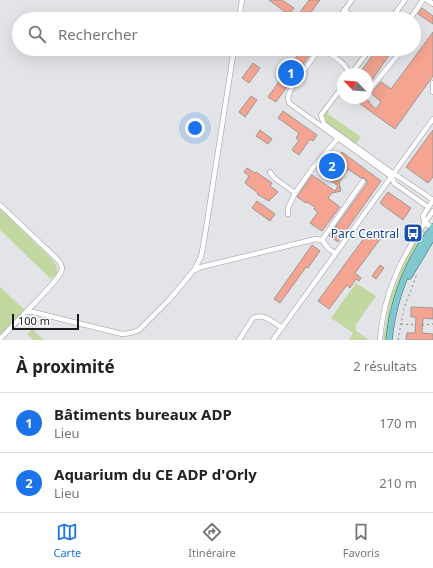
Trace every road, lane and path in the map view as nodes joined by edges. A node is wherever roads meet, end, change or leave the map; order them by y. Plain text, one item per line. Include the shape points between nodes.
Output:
1 (242, 0) edge
2 (352, 0) edge
3 (405, 0) edge
4 (423, 0) edge
5 (427, 0) edge
6 (433, 4) edge
7 (344, 10) joint
8 (240, 12) edge
9 (347, 12) edge
10 (396, 12) edge
11 (415, 12) edge
12 (233, 56) edge
13 (314, 56) edge
14 (333, 56) edge
15 (364, 56) edge
16 (397, 56) edge
17 (347, 68) edge
18 (355, 68) edge
19 (433, 83) edge
20 (373, 85) edge
21 (433, 92) edge
22 (337, 94) edge
23 (321, 115) junction
24 (309, 118) junction
25 (433, 119) edge
26 (339, 137) junction
27 (270, 172) dead end
28 (393, 176) junction
29 (363, 181) dead end
30 (295, 193) junction
31 (433, 200) edge
32 (0, 205) edge
33 (428, 208) junction
34 (433, 211) edge
35 (288, 214) dead end
36 (425, 222) junction
37 (433, 228) edge
38 (433, 236) edge
39 (322, 240) junction
40 (335, 253) junction
41 (194, 270) junction
42 (419, 270) dead end
43 (26, 312) junction
44 (401, 324) junction
45 (433, 324) edge
46 (415, 325) dead end
47 (422, 325) dead end
48 (282, 328) junction
49 (0, 339) edge
50 (239, 340) edge
51 (273, 340) edge
52 (380, 340) edge
53 (389, 340) edge
54 (392, 340) edge
55 (398, 340) edge

1 - 8 street
2 - 7 street
3 - 10 street
4 - 11 street
5 - 6 street
7 - 9 street
12 - 41 street via 204,241
13 - 24 street via 288,97 290,105
14 - 17 street
15 - 18 street
16 - 20 street
19 - 21 street
22 - 23 street
23 - 24 street via 316,119
23 - 26 street via 324,124
24 - 26 street
25 - 28 street
26 - 28 street
26 - 30 street
27 - 30 street
28 - 31 street via 399,177
28 - 33 street via 394,183
28 - 40 street
29 - 39 street
30 - 35 street
31 - 33 street
32 - 43 street via 62,266 62,271 56,279
33 - 36 street via 423,216
34 - 36 street
36 - 37 street
36 - 52 street via 395,275 387,300
37 - 53 main road via 416,252 406,274
38 - 54 main road via 416,262 403,291
39 - 40 street
39 - 41 street via 316,239
40 - 48 street
41 - 43 street via 139,330 130,333 122,334
42 - 44 path via 408,296
43 - 49 street
44 - 46 path
44 - 55 path
45 - 47 path
48 - 50 street via 265,317 256,316
48 - 51 street

